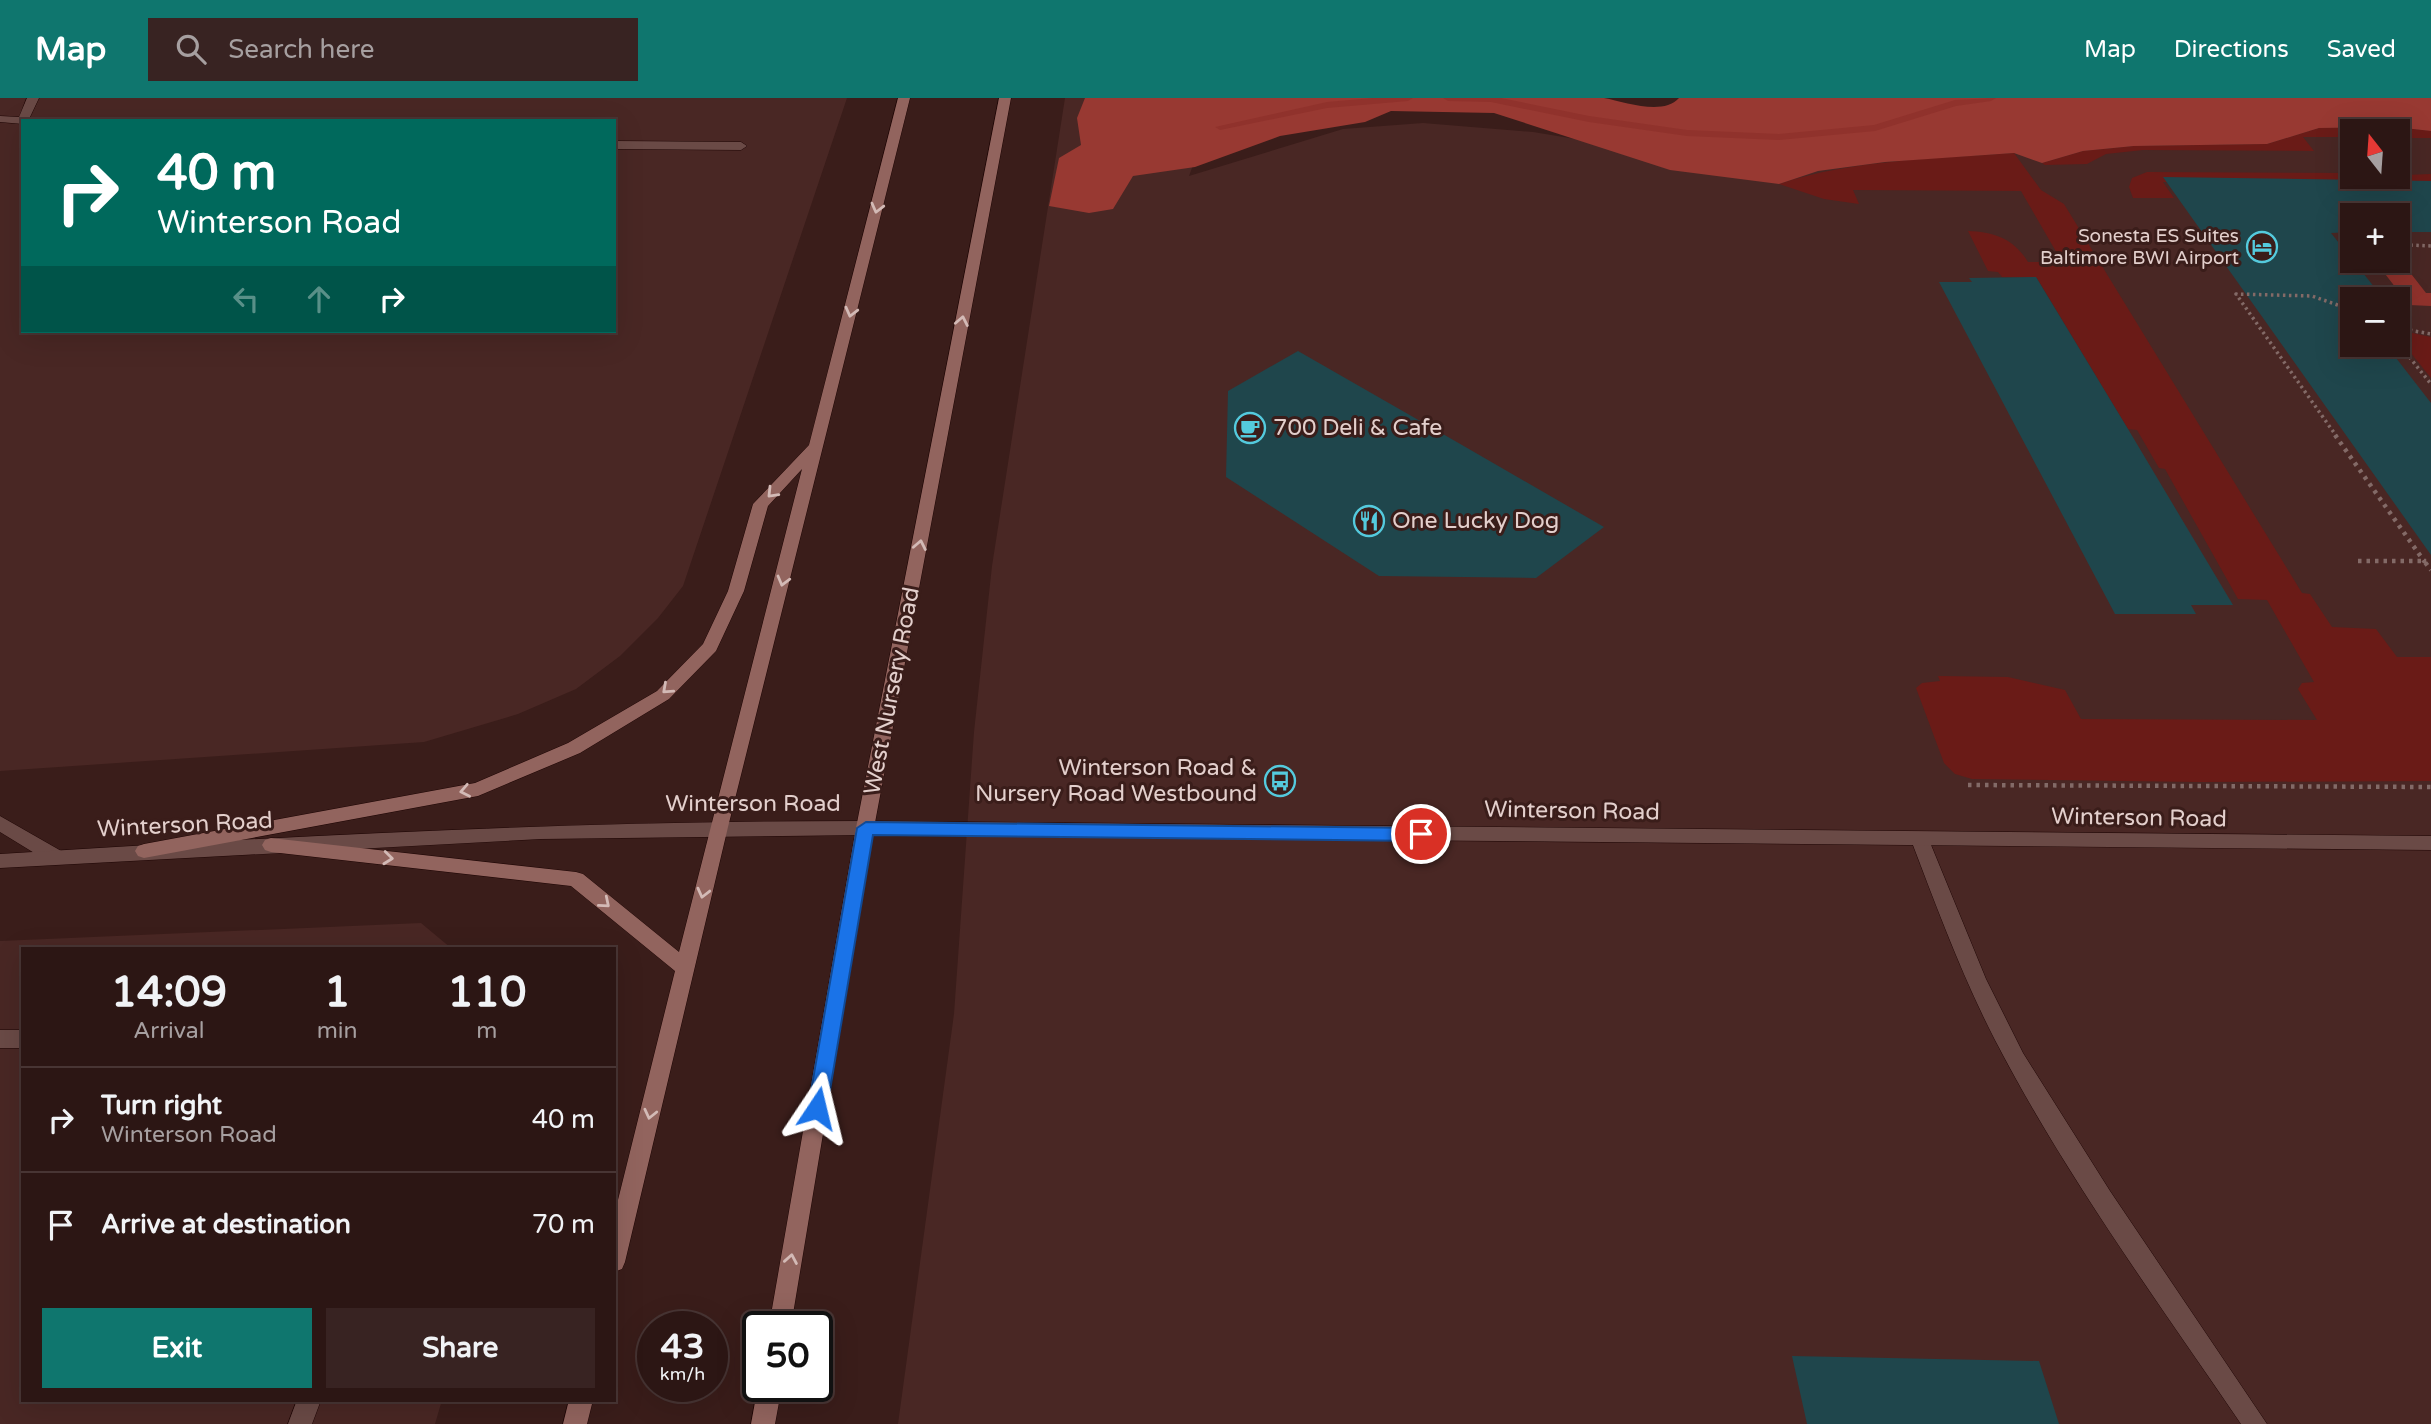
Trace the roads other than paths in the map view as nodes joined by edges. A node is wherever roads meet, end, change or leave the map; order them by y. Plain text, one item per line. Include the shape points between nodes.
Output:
1 (33, 98) edge
2 (904, 98) edge
3 (1005, 98) edge
4 (0, 119) edge
5 (30, 119) edge
6 (21, 120) edge
7 (616, 145) edge
8 (741, 146) dead end
9 (819, 444) junction
10 (0, 823) edge
11 (719, 827) junction
12 (866, 828) junction
13 (1920, 839) junction
14 (2431, 843) edge
15 (271, 845) junction
16 (144, 851) junction
17 (56, 857) junction
18 (0, 860) edge
19 (685, 968) junction
20 (0, 1039) edge
21 (21, 1039) edge
22 (616, 1254) edge
23 (783, 1311) edge
24 (308, 1402) edge
25 (580, 1402) edge
26 (766, 1402) edge
27 (300, 1424) edge
28 (575, 1424) edge
29 (763, 1424) edge
30 (2255, 1424) edge

1 - 5 street
2 -> 9 main road
12 -> 3 main road, West Nursery Road
4 - 6 street
7 - 8 street
9 -> 11 main road
9 -> 16 main road via 761,504 736,590 709,647 663,695 574,748 478,789
10 - 17 street
11 - 12 street, Winterson Road
11 - 15 street, Winterson Road
11 -> 19 main road
12 - 13 street, Winterson Road
23 -> 12 main road, West Nursery Road
13 - 14 street, Winterson Road
13 - 30 street via 1961,946 2015,1057 2113,1215
15 - 16 street, Winterson Road
15 -> 19 main road via 576,878
16 - 17 street, Winterson Road
17 - 18 street, Winterson Road
19 -> 22 main road
20 - 21 street
24 - 27 street
25 - 28 main road
26 - 29 main road

